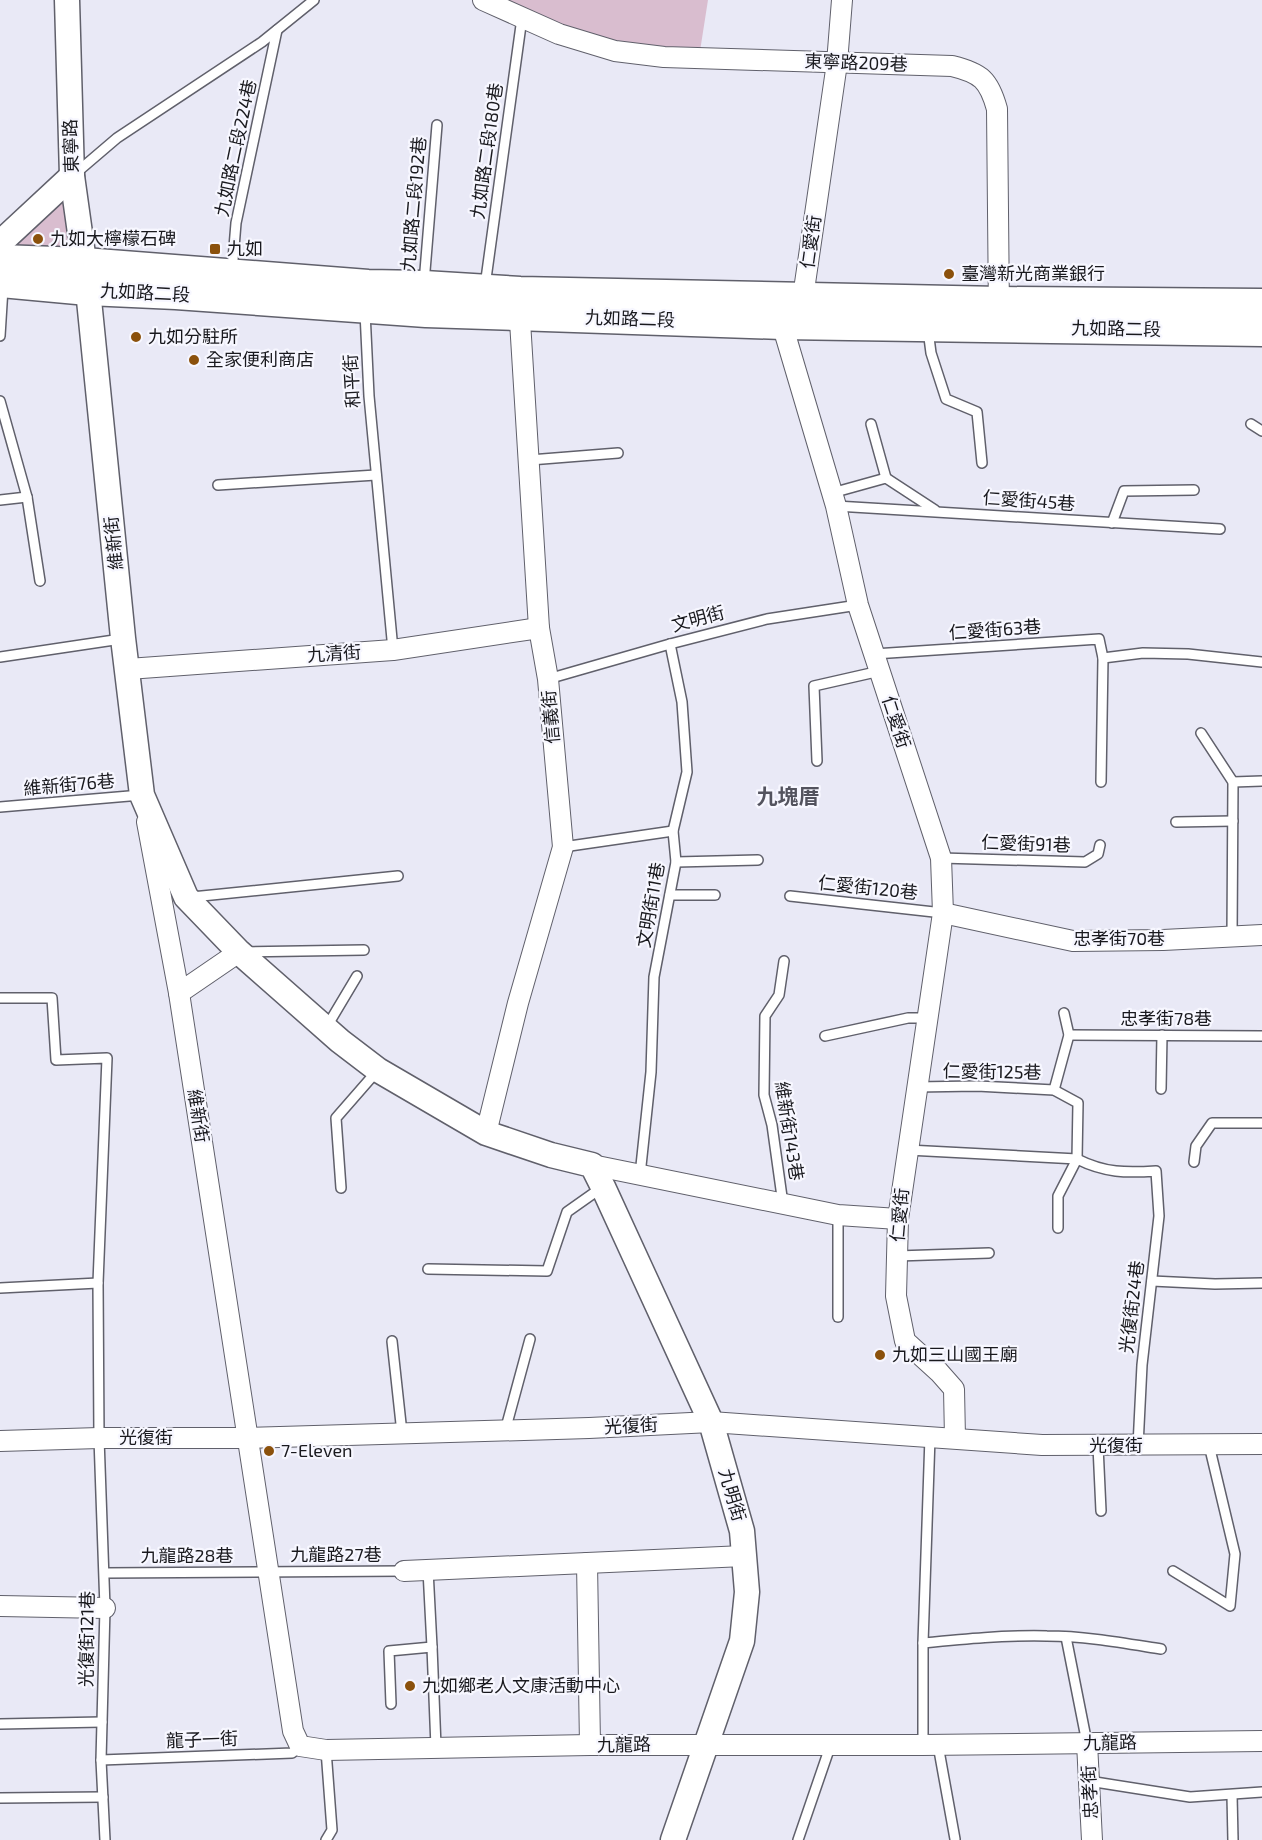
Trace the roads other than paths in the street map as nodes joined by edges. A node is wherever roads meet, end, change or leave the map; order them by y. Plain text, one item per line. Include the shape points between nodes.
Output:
1 (67, 0) edge
2 (314, 0) edge
3 (483, 0) edge
4 (842, 0) edge
5 (522, 18) junction
6 (277, 30) junction
7 (837, 63) junction
8 (437, 125) dead end
9 (72, 176) junction
10 (1, 256) edge
11 (232, 274) junction
12 (86, 277) junction
13 (424, 286) junction
14 (484, 290) junction
15 (366, 297) junction
16 (803, 297) junction
17 (1262, 303) edge
18 (519, 304) junction
19 (999, 315) junction
20 (782, 324) junction
21 (927, 327) junction
22 (1262, 331) edge
23 (0, 336) edge
24 (0, 401) edge
25 (871, 424) dead end
26 (1251, 424) dead end
27 (1262, 430) edge
28 (618, 453) dead end
29 (530, 460) junction
30 (982, 463) dead end
31 (376, 476) junction
32 (886, 477) junction
33 (218, 485) dead end
34 (1194, 490) dead end
35 (27, 497) junction
36 (0, 500) edge
37 (834, 500) junction
38 (937, 512) junction
39 (1112, 523) junction
40 (1220, 529) dead end
41 (40, 581) dead end
42 (858, 605) junction
43 (539, 627) junction
44 (123, 639) junction
45 (670, 644) junction
46 (393, 650) junction
47 (0, 657) edge
48 (1103, 658) junction
49 (1262, 662) edge
50 (877, 663) junction
51 (128, 669) junction
52 (548, 678) junction
53 (1201, 733) dead end
54 (817, 761) dead end
55 (1262, 781) edge
56 (1101, 782) dead end
57 (1233, 782) junction
58 (142, 795) junction
59 (0, 807) edge
60 (1233, 821) junction
61 (1176, 822) dead end
62 (673, 831) junction
63 (1100, 845) dead end
64 (563, 847) junction
65 (941, 858) junction
66 (758, 860) dead end
67 (676, 862) junction
68 (398, 876) dead end
69 (670, 895) junction
70 (715, 895) dead end
71 (790, 896) dead end
72 (186, 897) junction
73 (943, 913) junction
74 (1232, 935) junction
75 (1262, 935) edge
76 (364, 950) dead end
77 (239, 952) junction
78 (784, 961) dead end
79 (357, 976) dead end
80 (179, 993) junction
81 (0, 998) edge
82 (1064, 1013) dead end
83 (927, 1018) junction
84 (326, 1028) junction
85 (1069, 1035) junction
86 (1162, 1035) junction
87 (825, 1036) dead end
88 (1262, 1036) edge
89 (378, 1070) junction
90 (916, 1087) junction
91 (1161, 1089) dead end
92 (1054, 1090) junction
93 (1262, 1123) edge
94 (486, 1132) junction
95 (908, 1150) junction
96 (1077, 1160) junction
97 (1194, 1162) dead end
98 (592, 1165) junction
99 (640, 1175) junction
100 (603, 1187) junction
101 (341, 1188) dead end
102 (783, 1204) junction
103 (838, 1215) junction
104 (898, 1219) junction
105 (1058, 1228) dead end
106 (989, 1253) dead end
107 (897, 1256) junction
108 (428, 1269) dead end
109 (1152, 1281) junction
110 (99, 1283) junction
111 (1262, 1284) edge
112 (0, 1288) edge
113 (838, 1317) dead end
114 (530, 1339) dead end
115 (392, 1341) dead end
116 (711, 1422) junction
117 (505, 1431) junction
118 (402, 1433) junction
119 (930, 1437) junction
120 (99, 1438) junction
121 (249, 1438) junction
122 (955, 1438) junction
123 (0, 1441) edge
124 (1262, 1444) edge
125 (1209, 1445) junction
126 (1098, 1446) junction
127 (1138, 1446) junction
128 (1101, 1511) dead end
129 (744, 1556) junction
130 (587, 1563) junction
131 (428, 1570) junction
132 (1173, 1570) dead end
133 (404, 1571) joint
134 (269, 1572) junction
135 (105, 1573) junction
136 (0, 1606) edge
137 (105, 1608) junction
138 (1066, 1637) junction
139 (923, 1643) junction
140 (432, 1647) junction
141 (1161, 1649) dead end
142 (391, 1704) dead end
143 (102, 1722) junction
144 (0, 1724) edge
145 (1262, 1741) edge
146 (1087, 1743) junction
147 (708, 1744) junction
148 (831, 1744) junction
149 (590, 1745) junction
150 (930, 1745) junction
151 (300, 1746) junction
152 (436, 1747) junction
153 (326, 1750) junction
154 (101, 1760) junction
155 (1089, 1781) junction
156 (1262, 1792) edge
157 (1232, 1795) junction
158 (103, 1797) junction
159 (0, 1798) edge
160 (956, 1839) edge
161 (105, 1840) edge
162 (326, 1840) edge
163 (676, 1840) edge
164 (798, 1840) edge
165 (1092, 1840) edge
166 (1233, 1840) edge

1 - 9 street, 東寧路
2 - 6 lane
3 - 5 street, 東寧路209巷
4 - 7 street, 仁愛街
5 - 7 street, 東寧路209巷 via 615,51 663,57
5 - 14 lane, 九如路二段180巷
6 - 9 lane via 117,138
6 - 11 lane, 九如路二段224巷 via 236,223
7 - 16 street, 仁愛街
7 - 19 street, 東寧路209巷 via 952,66 973,71 991,87 997,109
8 - 13 lane, 九如路二段192巷
9 - 10 street
9 - 12 street, 東寧路
10 - 12 main road, 九如路二段
10 - 23 lane
11 - 12 main road, 九如路二段
11 - 15 main road, 九如路二段
12 - 15 main road, 九如路二段 via 176,294
12 - 44 street, 維新街
13 - 14 main road, 九如路二段
13 - 15 main road, 九如路二段
14 - 18 main road, 九如路二段
15 - 18 main road, 九如路二段
15 - 31 lane, 和平街
16 - 18 main road, 九如路二段
16 - 19 main road, 九如路二段
16 - 20 street, 仁愛街
17 - 19 main road, 九如路二段
18 - 20 main road, 九如路二段
18 - 29 street, 信義街
19 - 21 main road, 九如路二段
19 - 22 main road, 九如路二段
20 - 21 main road, 九如路二段
20 - 37 street, 仁愛街
21 - 30 lane via 946,399 977,412
24 - 35 lane
25 - 32 lane
26 - 27 lane
28 - 29 lane
29 - 43 street, 信義街
31 - 33 lane
31 - 46 lane, 和平街
32 - 37 lane
32 - 38 lane
34 - 39 lane via 1124,491
35 - 36 lane
35 - 41 lane
37 - 38 lane, 仁愛街45巷
37 - 42 street, 仁愛街
38 - 39 lane, 仁愛街45巷
39 - 40 lane, 仁愛街45巷
42 - 45 lane, 文明街 via 767,619
42 - 50 street, 仁愛街
43 - 46 street, 九清街
43 - 52 street, 信義街
44 - 47 lane
44 - 51 street, 維新街
45 - 52 lane, 文明街
45 - 62 lane, 文明街11巷 via 682,702 687,772
46 - 51 street, 九清街
48 - 49 lane via 1143,653 1188,654
48 - 50 lane, 仁愛街63巷 via 1099,639
48 - 56 lane
50 - 54 lane via 814,686
50 - 65 street, 仁愛街
51 - 58 street, 維新街
52 - 64 street, 信義街
53 - 57 lane
55 - 57 lane
57 - 60 lane
58 - 59 lane, 維新街76巷
58 - 72 street, 維新街
58 - 80 street, 維新街
60 - 61 lane
60 - 74 lane
62 - 64 lane
62 - 67 lane, 文明街11巷
63 - 65 lane, 仁愛街91巷 via 1098,854 1085,862
64 - 94 street, 信義街
65 - 73 street, 仁愛街
66 - 67 lane
67 - 69 lane, 文明街11巷
68 - 72 lane
69 - 70 lane
69 - 99 lane, 文明街11巷 via 654,977 651,1072
71 - 73 lane, 仁愛街120巷
72 - 77 street, 維新街
73 - 74 street, 忠孝街70巷 via 1073,941
73 - 83 street, 仁愛街
74 - 75 street, 忠孝街70巷
76 - 77 lane
77 - 80 street
77 - 84 street, 維新街
78 - 102 lane, 維新街143巷 via 779,995 765,1016 764,1095
79 - 84 lane
80 - 121 street, 維新街
81 - 110 lane, 光復街121巷 via 52,998 56,1059 107,1058
82 - 85 lane
83 - 87 lane via 908,1018
83 - 90 street, 仁愛街
84 - 89 street, 維新街
85 - 86 lane, 忠孝街78巷
85 - 92 lane
86 - 88 lane, 忠孝街78巷
86 - 91 lane
89 - 94 street, 維新街
89 - 101 lane via 336,1118
90 - 92 lane, 仁愛街125巷
90 - 95 street, 仁愛街
92 - 96 lane, 仁愛街125巷 via 1078,1103
93 - 97 lane via 1212,1123 1196,1146
94 - 98 street, 維新街
95 - 96 lane
95 - 104 street, 仁愛街
96 - 105 lane, 仁愛街125巷 via 1058,1196
96 - 109 lane, 光復街24巷 via 1096,1169 1156,1171 1159,1216
98 - 99 street
98 - 100 street, 九明街
99 - 102 street
100 - 108 lane via 567,1212 547,1271
100 - 116 street, 九明街
102 - 103 street
103 - 104 street
103 - 113 lane
104 - 107 street, 仁愛街
106 - 107 lane
107 - 122 street, 仁愛街 via 896,1296 905,1341 954,1389
109 - 111 lane
109 - 127 lane, 光復街24巷
110 - 112 lane
110 - 120 lane, 光復街121巷
114 - 117 lane
115 - 118 lane
116 - 117 street, 光復街
116 - 119 street, 光復街
116 - 129 street, 九明街 via 742,1531
117 - 118 street, 光復街
118 - 121 street, 光復街
119 - 122 street, 光復街
119 - 139 lane
120 - 121 street, 光復街
120 - 123 street, 光復街
120 - 135 lane, 光復街121巷
121 - 134 street
122 - 126 street, 光復街
124 - 125 street, 光復街
125 - 127 street, 光復街
125 - 132 lane via 1235,1554 1230,1606
126 - 127 street, 光復街
126 - 128 lane
129 - 130 street
129 - 147 street, 九明街 via 747,1592 742,1641
130 - 131 street
130 - 149 street
131 - 133 street
131 - 140 lane
133 - 134 lane, 九龍路27巷
134 - 135 lane, 九龍路28巷
134 - 151 street via 293,1731
135 - 137 lane, 光復街121巷
136 - 137 street
137 - 143 lane, 光復街121巷
138 - 139 lane via 996,1636
138 - 141 lane
138 - 146 lane
139 - 150 lane
140 - 142 lane via 389,1651
140 - 152 lane
143 - 144 lane
143 - 154 lane, 光復街121巷
145 - 146 street, 九龍路
146 - 150 street, 九龍路
146 - 155 street, 忠孝街
147 - 148 street, 九龍路
147 - 149 street, 九龍路
147 - 163 street, 九明街
148 - 150 street, 九龍路
148 - 164 lane
149 - 152 street, 九龍路
150 - 160 lane
151 - 153 street, 九龍路
151 - 154 lane, 龍子一街 via 292,1753
152 - 153 street, 九龍路
153 - 162 lane via 332,1830
154 - 158 lane, 光復街121巷
155 - 157 lane via 1190,1797
155 - 165 street, 忠孝街
156 - 157 lane
157 - 166 lane
158 - 159 lane
158 - 161 lane, 光復街121巷

